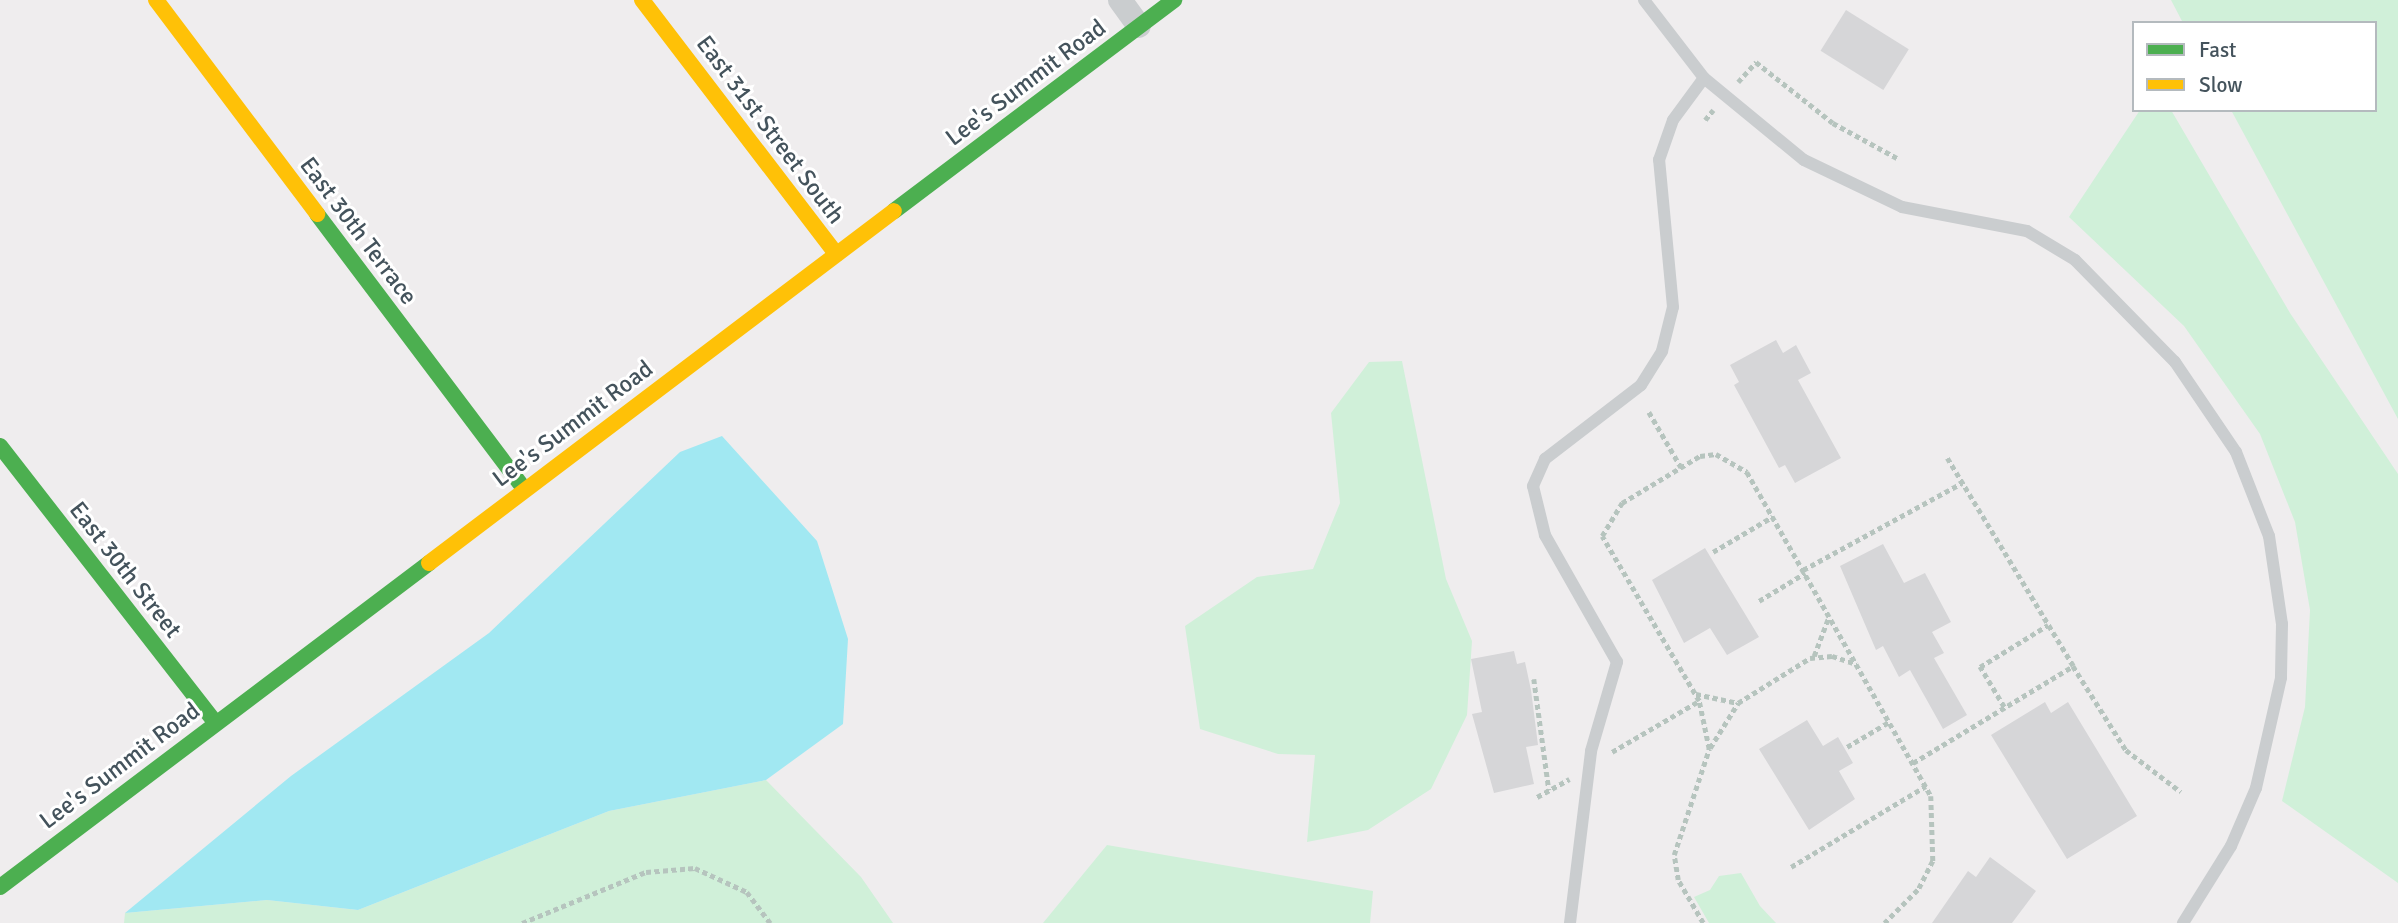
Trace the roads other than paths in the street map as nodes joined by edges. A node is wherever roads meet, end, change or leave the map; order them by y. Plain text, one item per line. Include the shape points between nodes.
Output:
1 (156, 0) edge
2 (642, 0) edge
3 (1120, 0) edge
4 (1174, 0) edge
5 (1644, 0) edge
6 (1139, 26) junction
7 (1704, 78) junction
8 (836, 254) junction
9 (0, 446) edge
10 (524, 489) junction
11 (215, 722) junction
12 (0, 887) edge
13 (1570, 923) edge
14 (2183, 923) edge

1 - 10 main road, East 30th Terrace
2 - 8 main road, East 31st Street South
3 - 6 street
4 - 6 main road, Lee's Summit Road
5 - 7 lane
6 - 8 main road, Lee's Summit Road
7 - 13 lane via 1673,120 1659,160 1672,285 1666,341 1641,384 1561,443 1533,486 1545,536 1617,662 1593,739
7 - 14 lane via 1804,160 1864,193 2048,240 2135,315 2206,402 2236,452 2269,536 2283,624 2281,678 2256,788 2231,846
8 - 10 main road, Lee's Summit Road
9 - 11 main road, East 30th Street
10 - 11 main road, Lee's Summit Road
11 - 12 main road, Lee's Summit Road

